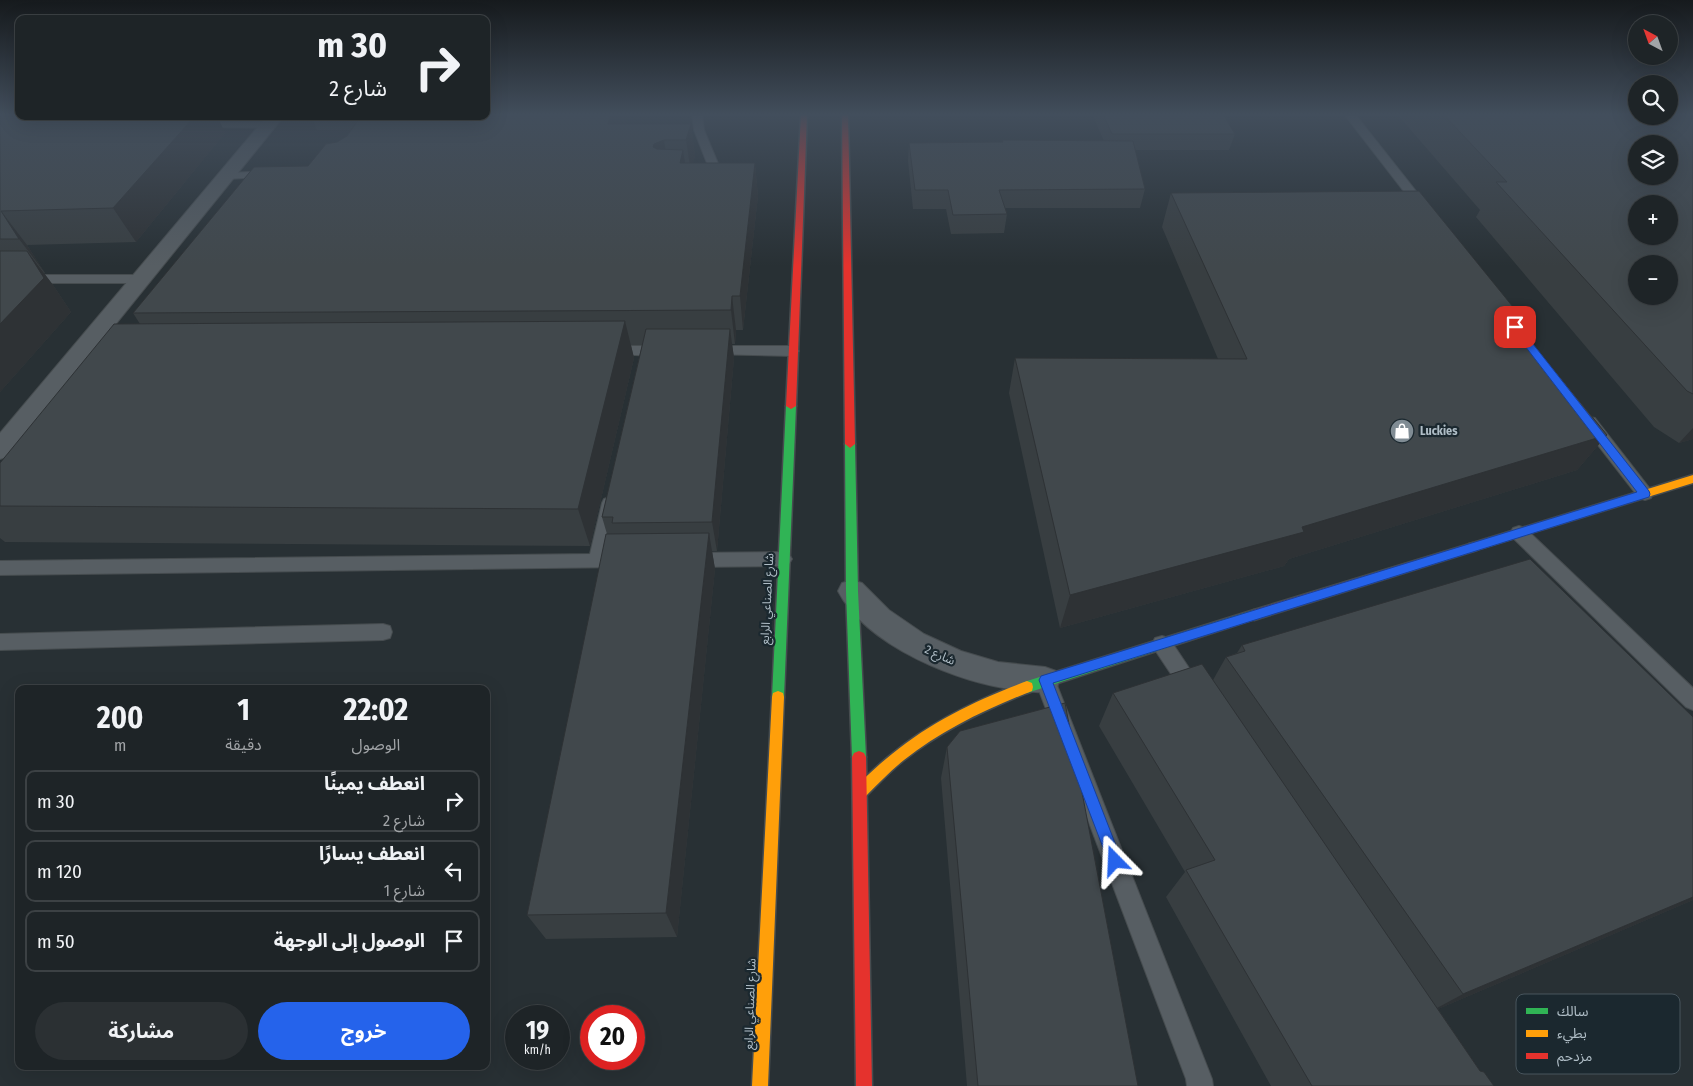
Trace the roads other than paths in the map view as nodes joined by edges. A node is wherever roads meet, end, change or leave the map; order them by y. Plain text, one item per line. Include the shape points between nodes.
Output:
1 (236, 165) edge
2 (713, 165) edge
3 (801, 165) edge
4 (846, 165) edge
5 (1389, 165) edge
6 (280, 174) edge
7 (227, 176) junction
8 (695, 178) edge
9 (1434, 223) edge
10 (0, 279) edge
11 (142, 279) junction
12 (644, 351) junction
13 (792, 351) junction
14 (594, 352) edge
15 (639, 370) edge
16 (1578, 409) edge
17 (0, 450) edge
18 (1693, 480) edge
19 (614, 485) edge
20 (1645, 494) junction
21 (1519, 533) junction
22 (783, 559) junction
23 (646, 560) edge
24 (675, 560) edge
25 (597, 561) junction
26 (0, 568) edge
27 (852, 591) junction
28 (383, 632) dead end
29 (0, 642) edge
30 (1162, 644) junction
31 (1045, 680) junction
32 (1693, 701) edge
33 (1206, 711) edge
34 (860, 792) junction
35 (760, 1086) edge
36 (864, 1086) edge
37 (1200, 1086) edge

1 - 7 street
2 - 8 lane via 716,173 710,177
3 - 13 main road, شارع الصناعي الرابع
4 - 27 main road
5 - 9 lane
6 - 7 lane
7 - 11 street
10 - 11 lane
11 - 17 street via 90,353
12 - 13 lane
12 - 14 lane
12 - 15 lane
13 - 22 main road, شارع الصناعي الرابع
16 - 20 lane
18 - 20 main road, شارع 2
19 - 25 lane
20 - 21 main road, شارع 2
21 - 30 main road, شارع 2
21 - 32 lane
22 - 24 lane
22 - 35 main road, شارع الصناعي الرابع
23 - 25 lane
25 - 26 lane
27 - 31 street, شارع 2 via 879,619 913,643 998,675
27 - 34 main road
28 - 29 lane
30 - 31 main road, شارع 2
30 - 33 lane
31 - 34 main road, شارع 2 via 996,698 948,723 902,753
31 - 37 lane
34 - 36 main road

